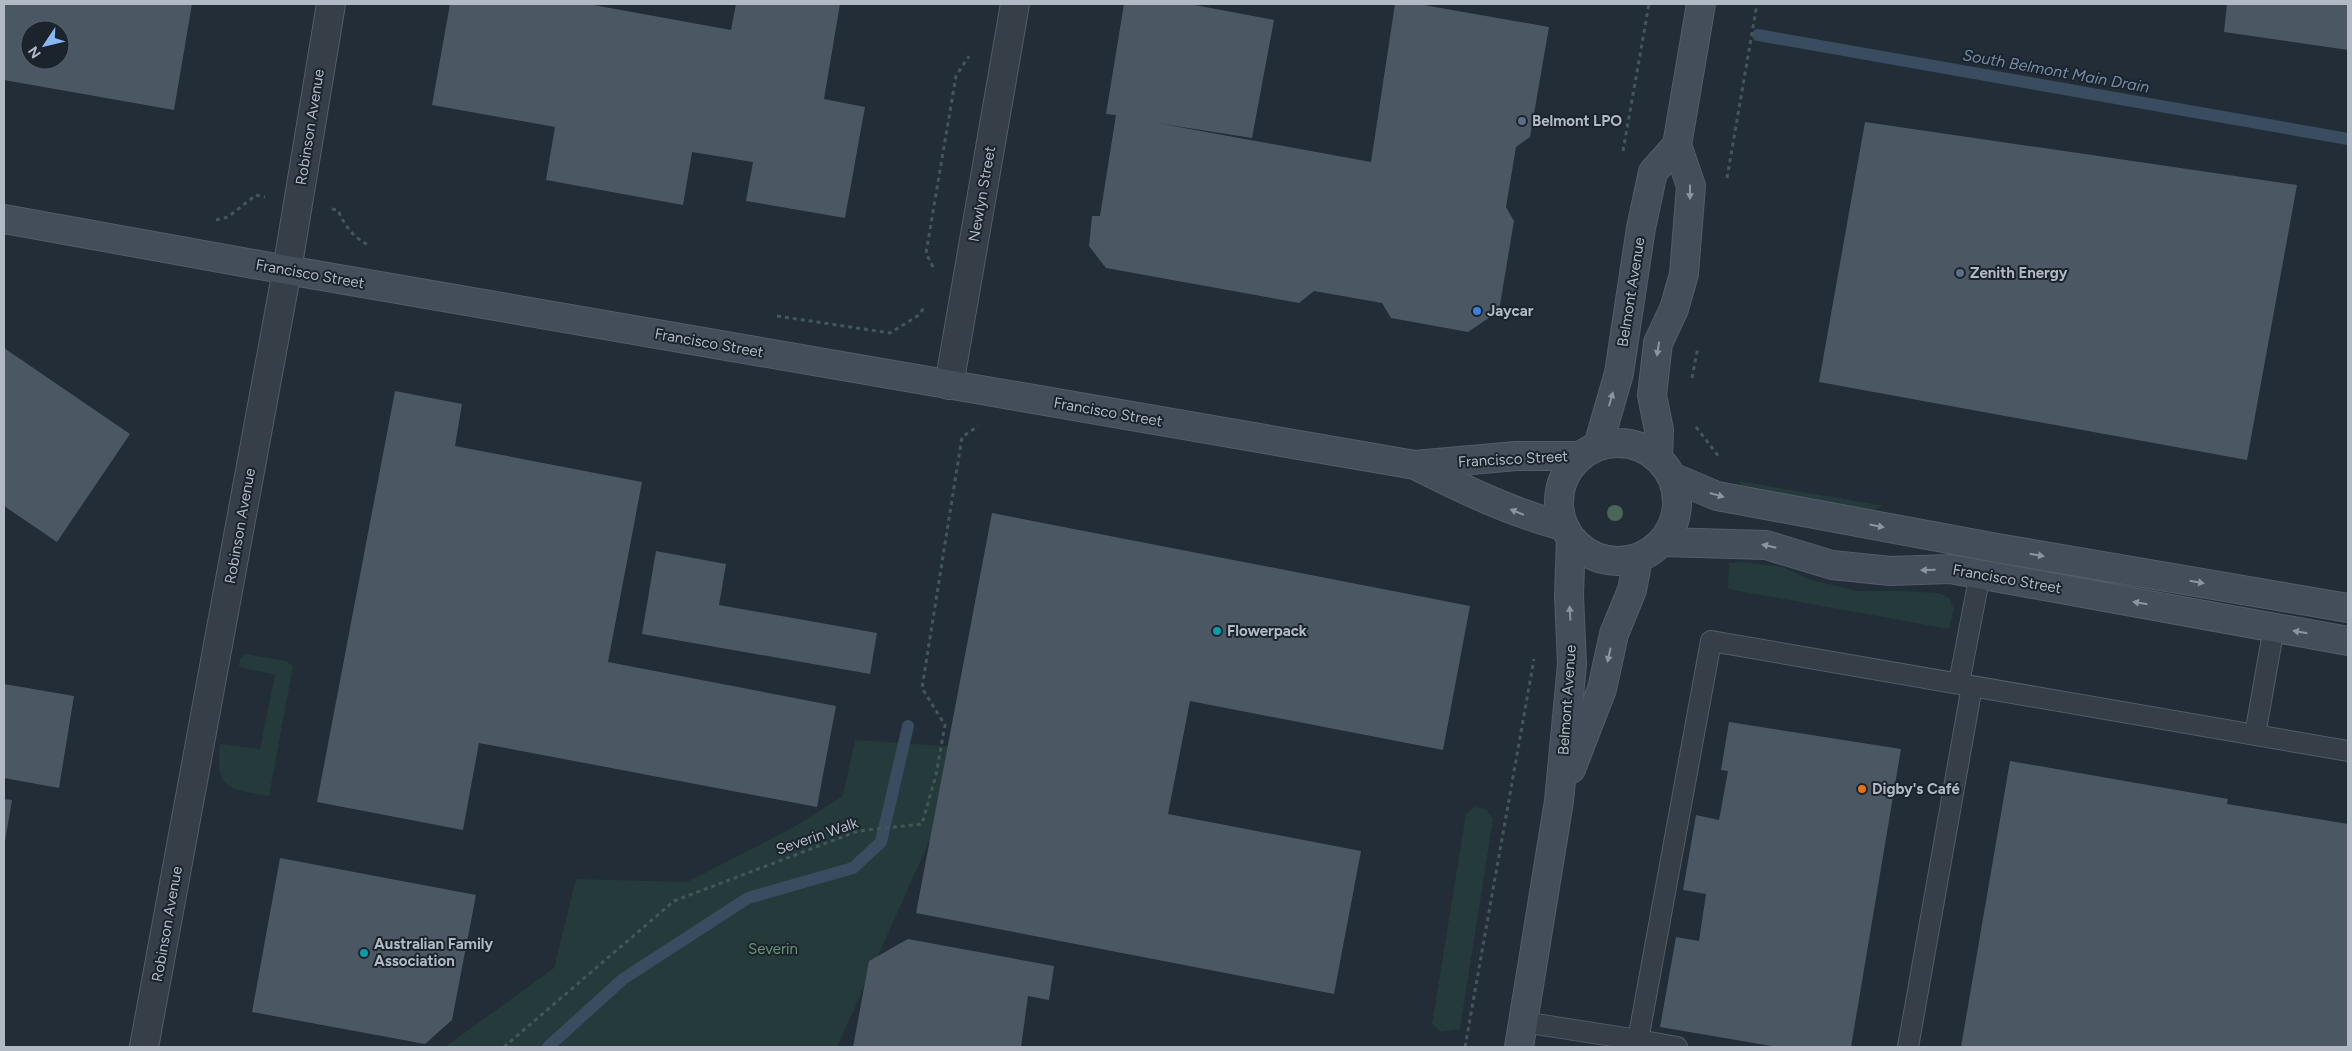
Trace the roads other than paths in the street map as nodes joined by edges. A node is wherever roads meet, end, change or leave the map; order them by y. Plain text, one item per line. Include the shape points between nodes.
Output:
1 (331, 4) edge
2 (1015, 4) edge
3 (1701, 4) edge
4 (1677, 145) junction
5 (4, 219) edge
6 (287, 270) junction
7 (949, 385) junction
8 (1589, 451) junction
9 (1415, 465) junction
10 (1665, 467) junction
11 (1567, 532) junction
12 (1664, 542) junction
13 (1638, 558) junction
14 (1980, 574) junction
15 (2348, 608) edge
16 (2274, 627) junction
17 (2348, 640) edge
18 (1966, 685) junction
19 (2255, 735) junction
20 (2348, 751) edge
21 (1559, 801) junction
22 (1521, 1035) edge
23 (1638, 1040) junction
24 (144, 1047) edge
25 (1677, 1047) edge
26 (1908, 1047) edge

1 - 6 street, Robinson Avenue
2 - 7 street, Newlyn Street
3 - 4 street
8 -> 4 street, Belmont Avenue via 1618,373 1653,172
4 -> 10 street via 1691,186 1684,274 1674,309 1658,343 1652,395
5 - 6 street, Francisco Street
6 - 7 street, Francisco Street
6 - 24 street, Robinson Avenue
7 - 9 street, Francisco Street
8 - 9 street, Francisco Street
8 - 10 street via 1629,443
8 - 11 street via 1567,470 1560,488 1559,507
11 -> 9 street, Francisco Street via 1481,498
10 - 12 street via 1678,499 1675,522
10 -> 15 street, Francisco Street via 1717,496
11 - 13 street via 1590,555 1614,562
21 -> 11 street, Belmont Avenue via 1572,664
12 - 13 street
14 -> 12 street, Francisco Street via 1950,569 1890,571 1832,565 1766,545
13 -> 21 street, Belmont Avenue via 1632,590 1614,634 1602,689
16 -> 14 street, Francisco Street
14 - 18 lane
17 -> 16 street, Francisco Street
16 - 19 lane
18 - 19 lane
18 - 23 lane via 1711,640
18 - 26 lane
19 - 20 lane
21 - 22 street, Belmont Avenue
22 - 23 lane
23 - 25 lane

